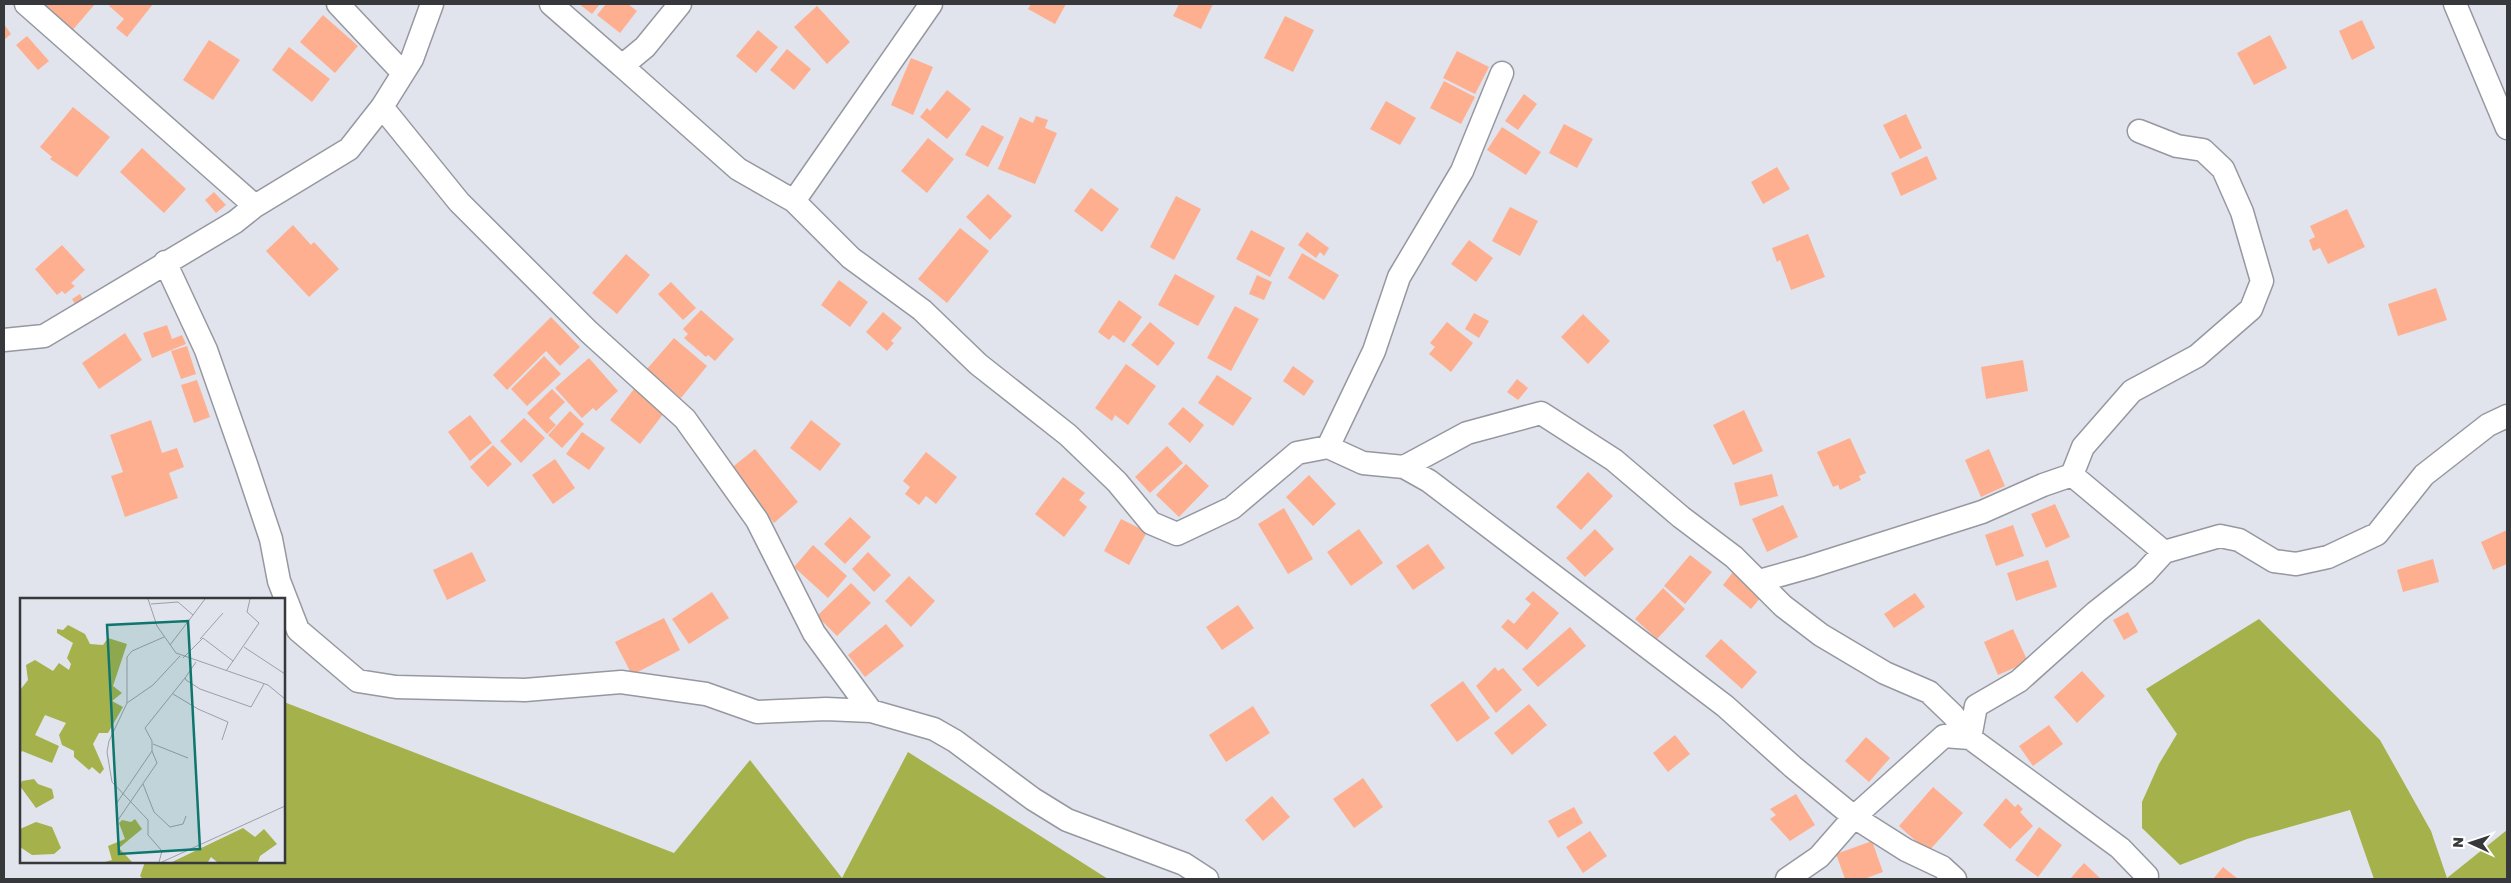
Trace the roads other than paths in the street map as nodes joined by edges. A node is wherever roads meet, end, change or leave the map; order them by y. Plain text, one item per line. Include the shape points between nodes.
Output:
1 (26, 4) edge
2 (338, 4) edge
3 (432, 4) edge
4 (551, 4) edge
5 (680, 4) edge
6 (931, 4) edge
7 (2455, 4) edge
8 (622, 66) junction
9 (403, 73) junction
10 (1502, 73) dead end
11 (382, 107) junction
12 (2507, 128) edge
13 (2139, 130) dead end
14 (794, 201) junction
15 (255, 206) junction
16 (165, 262) junction
17 (4, 340) edge
18 (2507, 416) edge
19 (1328, 448) junction
20 (1404, 467) junction
21 (2072, 475) junction
22 (2164, 552) junction
23 (1759, 581) junction
24 (871, 711) junction
25 (1970, 738) junction
26 (1854, 818) junction
27 (2147, 876) dead end
28 (1207, 879) edge
29 (1787, 879) edge
30 (1955, 879) edge

1 - 15 street
2 - 9 street
3 - 9 street via 412,59
4 - 8 street
5 - 8 street via 645,47
6 - 14 street
7 - 12 street
8 - 14 street via 738,169
9 - 11 street
10 - 19 street via 1462,171 1399,277 1374,351
11 - 15 street via 350,149
11 - 24 street via 459,202 588,332 685,419 757,520 814,633
13 - 21 street via 2177,146 2203,150 2223,169 2242,212 2262,281 2251,309 2197,356 2132,392 2084,447
14 - 19 street via 851,258 922,310 978,364 1068,435 1117,482 1151,523 1177,534 1206,522 1232,508 1297,453
15 - 16 street via 235,222
16 - 17 street via 44,336
16 - 24 street via 206,350 271,539 279,581 298,630 358,681 396,688 525,690 621,682 706,694 756,712
18 - 22 street via 2488,425 2424,475 2377,534 2328,557 2296,564 2274,561 2240,540 2220,536
19 - 20 street via 1363,463
20 - 23 street via 1467,433 1541,413 1614,460
20 - 26 street via 1429,481 1650,647 1725,706
21 - 22 street
21 - 23 street via 1982,512
22 - 25 street via 2144,574 2096,612 2019,682 1976,706
23 - 25 street via 1783,606 1821,635 1885,673 1929,692 1953,715
24 - 28 street via 934,729 1034,800 1068,820 1184,864
25 - 26 street via 1944,736
25 - 27 street via 2120,848
26 - 29 street via 1819,857
26 - 30 street via 1906,850 1942,867

